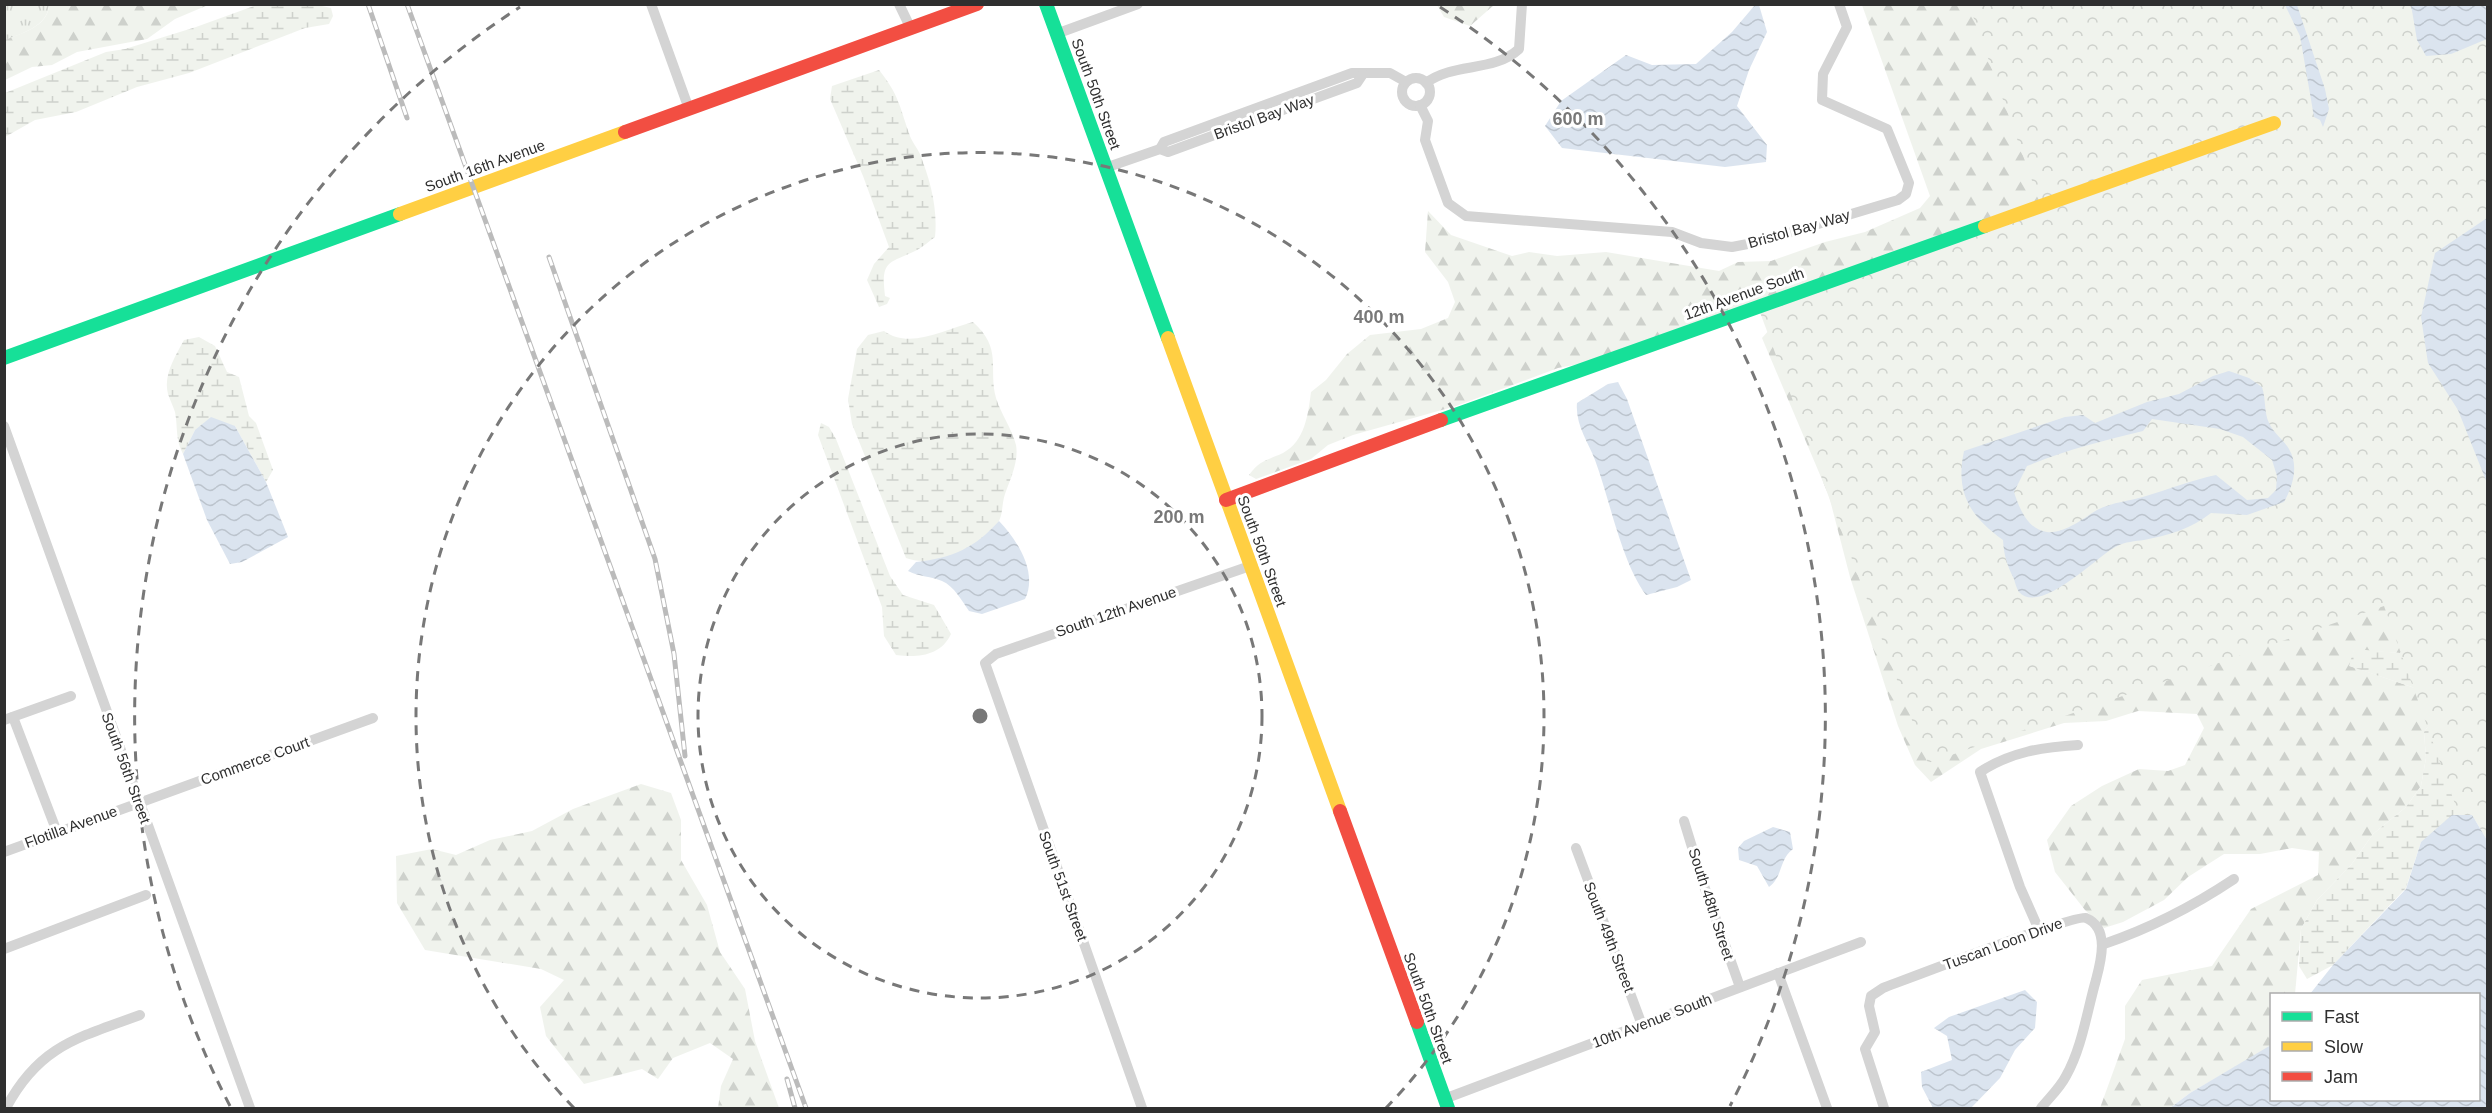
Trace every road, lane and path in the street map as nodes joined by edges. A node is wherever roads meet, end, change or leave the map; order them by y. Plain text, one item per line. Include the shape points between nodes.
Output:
1 (651, 4) edge
2 (899, 4) edge
3 (977, 4) edge
4 (1046, 4) edge
5 (1138, 4) edge
6 (1522, 4) edge
7 (1839, 4) edge
8 (911, 29) junction
9 (1056, 34) junction
10 (1406, 82) junction
11 (1426, 83) junction
12 (1420, 105) junction
13 (689, 109) junction
14 (2274, 123) dead end
15 (1105, 168) junction
16 (4, 358) edge
17 (4, 426) edge
18 (1226, 500) junction
19 (1250, 566) junction
20 (985, 663) joint
21 (71, 696) dead end
22 (9, 718) edge
23 (373, 718) dead end
24 (2078, 745) dead end
25 (138, 803) junction
26 (1684, 821) dead end
27 (57, 832) junction
28 (1575, 848) dead end
29 (4, 852) edge
30 (2234, 879) dead end
31 (146, 895) dead end
32 (2038, 930) junction
33 (1861, 942) dead end
34 (2104, 944) junction
35 (4, 949) edge
36 (1778, 973) junction
37 (1740, 987) junction
38 (140, 1015) dead end
39 (1642, 1025) junction
40 (1446, 1104) edge
41 (6, 1108) edge
42 (250, 1108) edge
43 (1142, 1108) edge
44 (1827, 1108) edge
45 (1884, 1108) edge
46 (2041, 1108) edge

1 - 13 street
2 - 8 street
3 - 8 street, South 16th Avenue
4 - 9 street, South 50th Street
5 - 9 street
6 - 11 street via 1519,49 1510,57 1483,67 1458,69
7 - 12 street, Bristol Bay Way via 1847,27 1823,74 1822,100 1887,129 1909,183 1906,194 1898,200 1758,242 1732,247 1701,243 1672,232 1466,216 1448,203 1425,140 1428,121
8 - 13 street, South 16th Avenue
9 - 15 street, South 50th Street
10 - 11 street via 1414,78
10 - 12 street via 1402,90 1404,99 1411,105
10 - 15 street, Bristol Bay Way via 1390,73 1363,74 1357,82 1250,123 1168,152 1160,149
11 - 12 street via 1429,96
13 - 16 street, South 16th Avenue
14 - 18 street, 12th Avenue South
15 - 18 street, South 50th Street
17 - 25 street, South 56th Street
18 - 19 street, South 50th Street
19 - 20 street, South 12th Avenue via 996,654
19 - 40 street, South 50th Street
20 - 43 street, South 51st Street
21 - 22 street
22 - 27 street
23 - 25 street, Commerce Court
24 - 32 street via 2041,747 1997,761 1980,772
25 - 27 street, Flotilla Avenue
25 - 42 street, South 56th Street
26 - 37 street, South 48th Street
27 - 29 street, Flotilla Avenue
28 - 39 street, South 49th Street
30 - 34 street via 2198,903 2144,930
31 - 35 street
32 - 34 street, Tuscan Loon Drive via 2085,918 2094,924
32 - 45 street, Tuscan Loon Drive via 1882,988 1871,996 1869,1006 1875,1032 1865,1049
33 - 36 street, 10th Avenue South
34 - 46 street via 2075,1055 2066,1076
36 - 37 street, 10th Avenue South
36 - 44 street
37 - 39 street, 10th Avenue South
38 - 41 street via 77,1038 39,1061
39 - 40 street, 10th Avenue South

